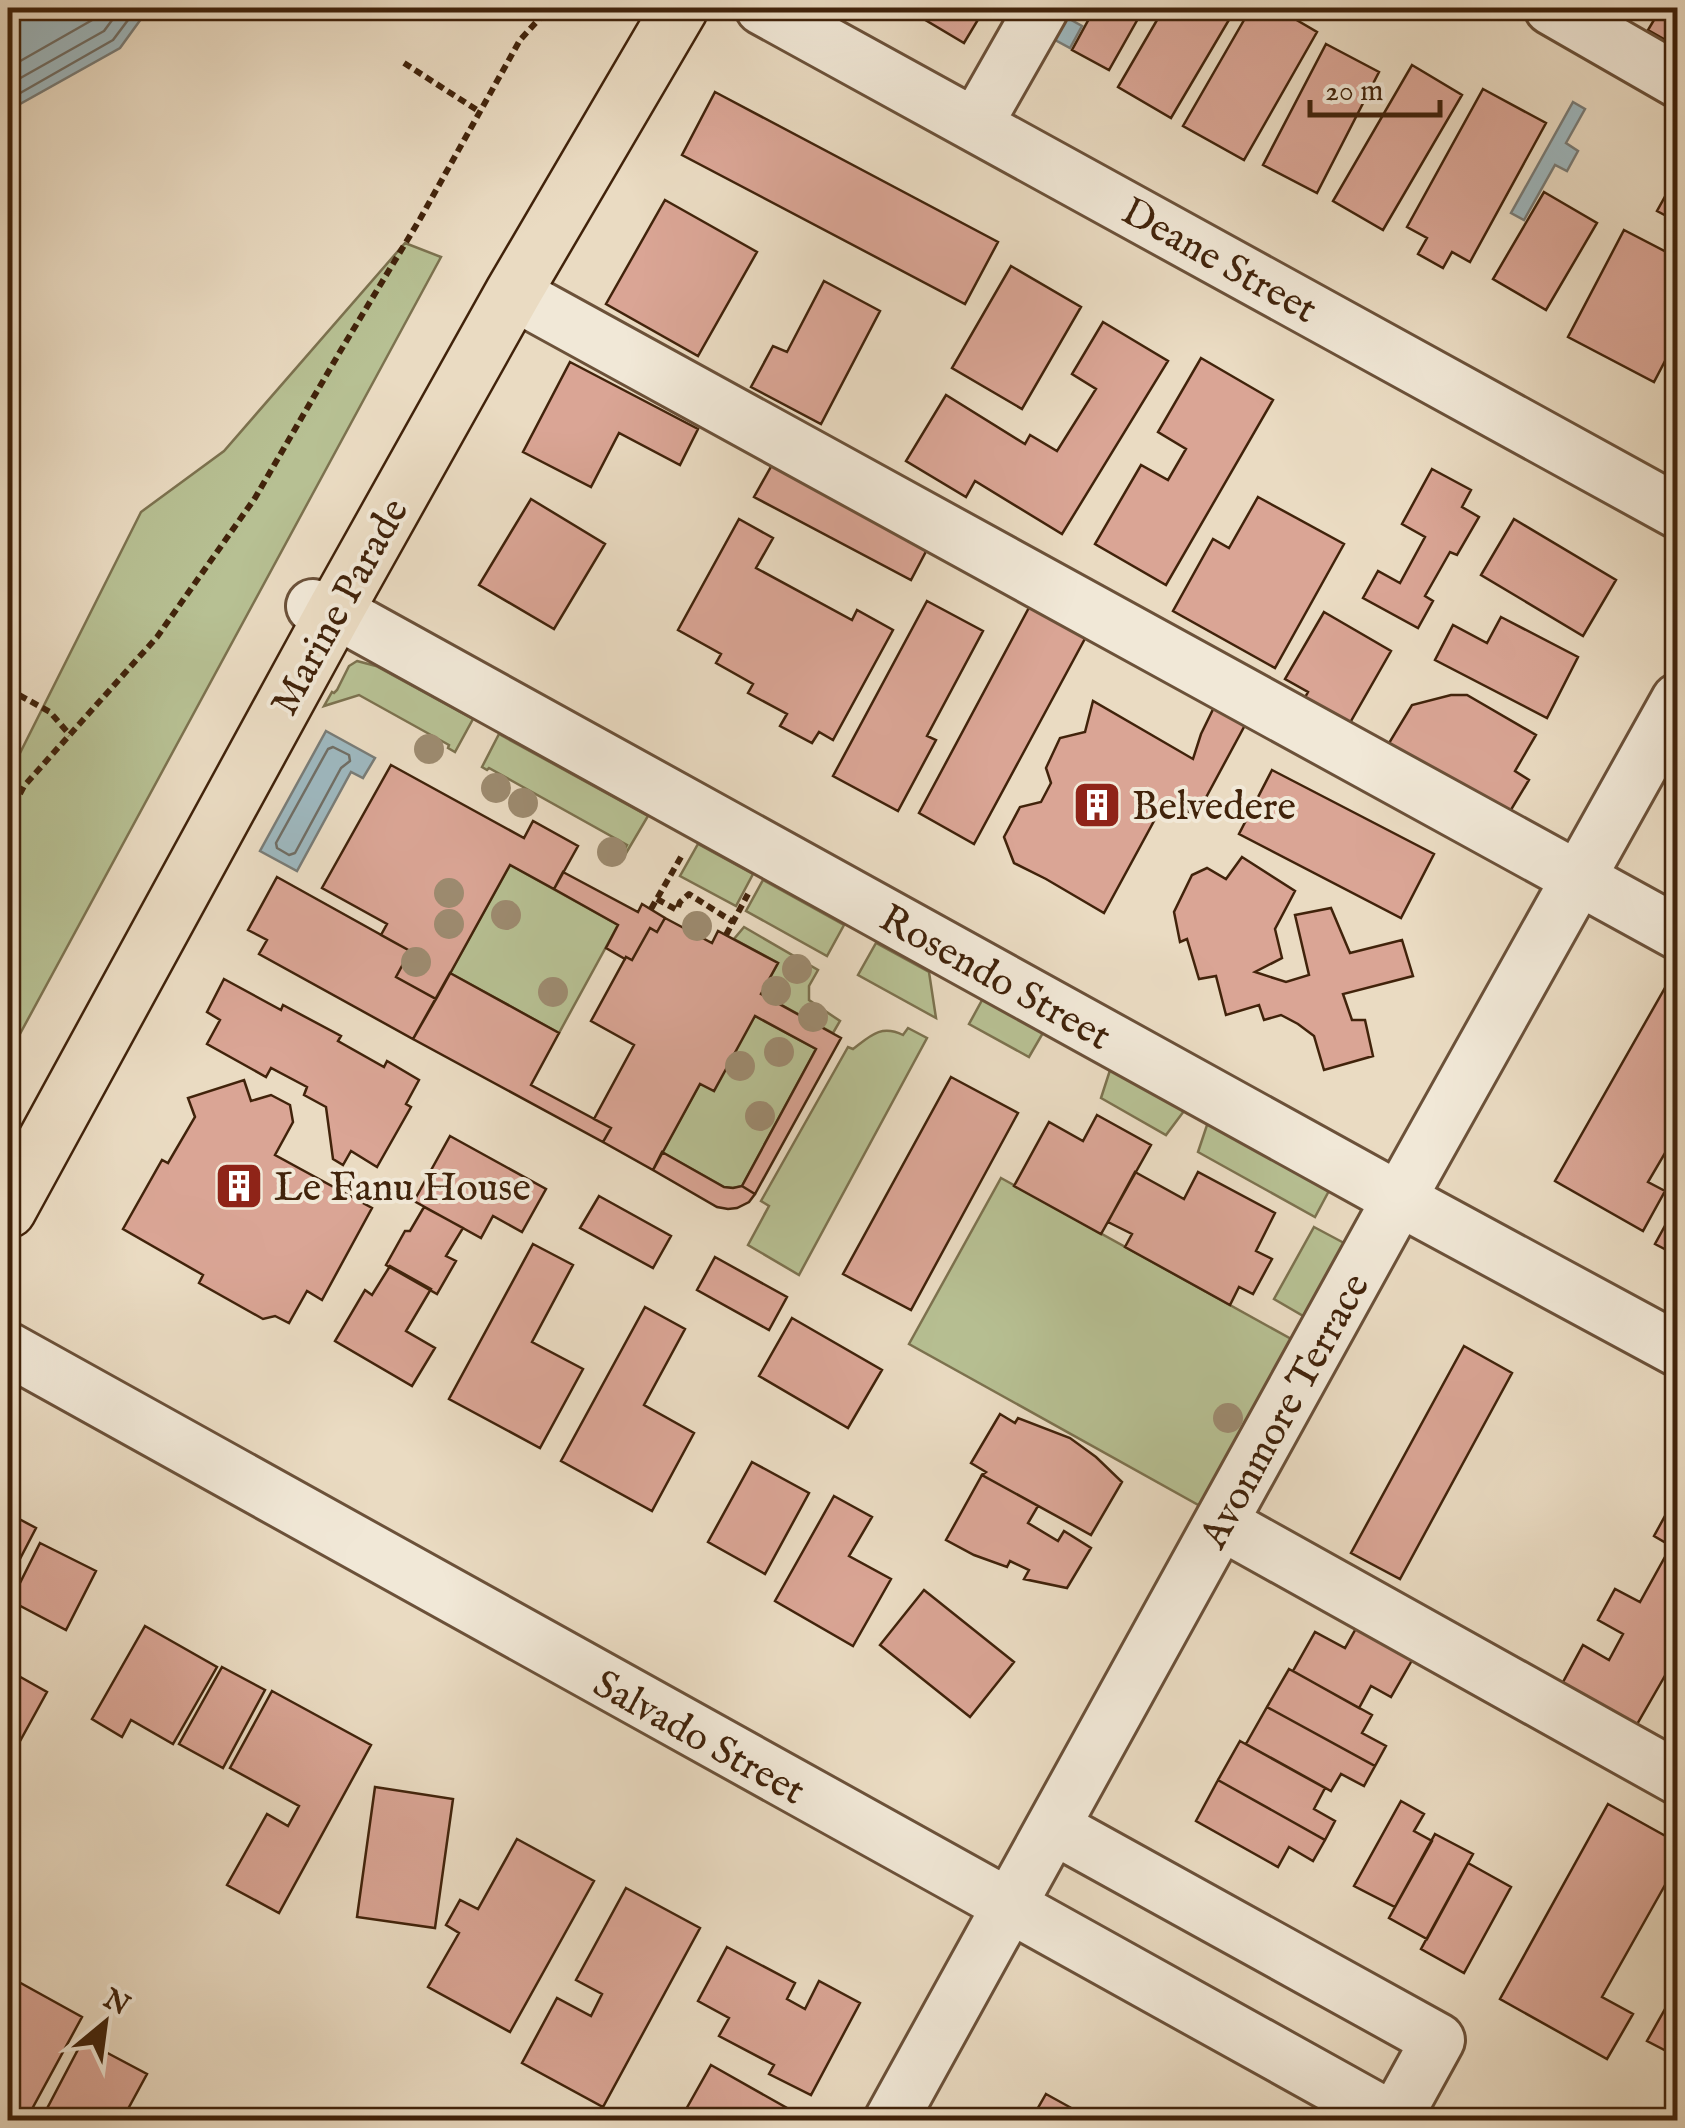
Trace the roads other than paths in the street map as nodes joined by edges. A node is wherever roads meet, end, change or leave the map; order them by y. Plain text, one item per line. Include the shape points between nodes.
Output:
1 (642, 8) edge
2 (680, 8) edge
3 (762, 8) edge
4 (1042, 8) edge
5 (1551, 8) edge
6 (1678, 81) edge
7 (976, 124) junction
8 (513, 293) junction
9 (1678, 512) edge
10 (324, 608) junction
11 (1678, 700) edge
12 (1578, 878) junction
13 (1678, 934) edge
14 (8, 1146) edge
15 (1399, 1200) junction
16 (8, 1210) edge
17 (8, 1349) edge
18 (1678, 1350) edge
19 (1220, 1523) junction
20 (1678, 1778) edge
21 (1053, 1827) junction
22 (1010, 1908) junction
23 (1328, 2105) edge
24 (890, 2120) edge
25 (1394, 2120) edge

1 - 10 main road, Marine Parade via 427,394
2 - 8 main road, Marine Parade
3 - 7 street, Deane Street
4 - 7 street
5 - 6 street
7 - 9 street, Deane Street
8 - 10 main road, Marine Parade
8 - 12 street
10 - 14 main road, Marine Parade
10 - 15 street, Rosendo Street
10 - 16 main road, Marine Parade
11 - 12 street, Avonmore Terrace
12 - 13 street
12 - 15 street, Avonmore Terrace
15 - 18 street, Rosendo Street
15 - 19 street, Avonmore Terrace
17 - 22 street, Salvado Street
19 - 20 street
19 - 21 street, Avonmore Terrace
21 - 22 street, Avonmore Terrace
21 - 25 street via 1438,2040
22 - 23 street, Salvado Street
22 - 24 street, Avonmore Terrace
23 - 25 street, Salvado Street

